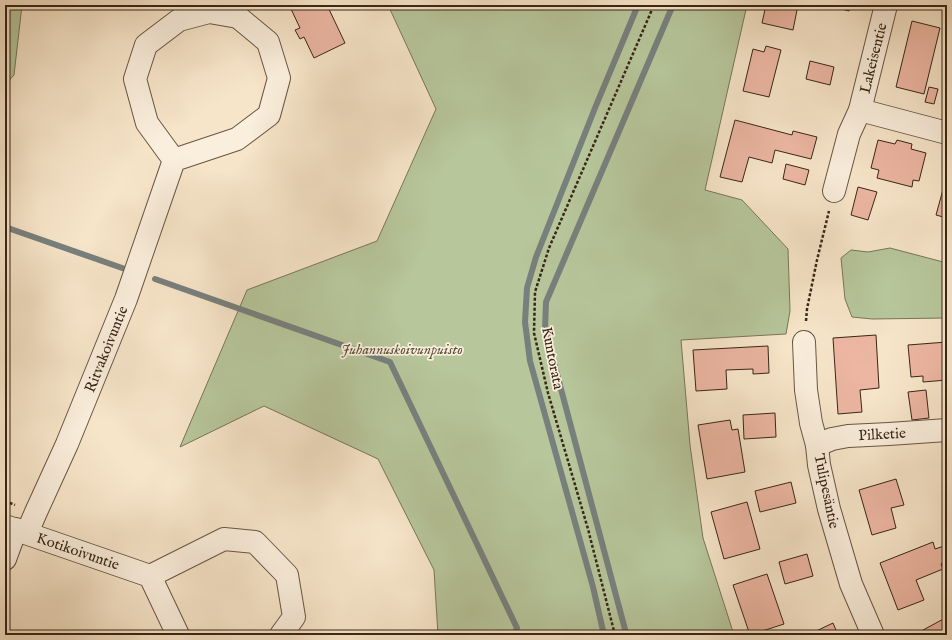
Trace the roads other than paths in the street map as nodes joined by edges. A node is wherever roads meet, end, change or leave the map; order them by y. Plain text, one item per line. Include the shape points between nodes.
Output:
1 (886, 5) edge
2 (860, 110) junction
3 (947, 133) edge
4 (174, 160) junction
5 (834, 191) road end
6 (804, 342) road end
7 (947, 430) edge
8 (817, 445) junction
9 (16, 529) edge
10 (5, 559) edge
11 (150, 576) junction
12 (178, 635) edge
13 (281, 635) edge
14 (873, 635) edge

1 - 2 street, Lakeisentie
2 - 3 street, Lakeisentie
2 - 5 street, Lakeisentie via 849,134
4 - 4 street via 237,139 269,115 279,78 268,42 238,17 209,12 179,20 146,45 135,79 147,123
4 - 9 street, Ritvakoivuntie via 126,299 67,444 36,512
6 - 8 street, Tulipesäntie via 806,390
7 - 8 street, Pilketie via 848,436
8 - 14 street, Tulipesäntie via 829,509 851,584
9 - 10 street, Ritvakoivuntie
9 - 11 street, Kotikoivuntie
11 - 12 street
11 - 13 street via 224,539 255,542 287,575 294,617

